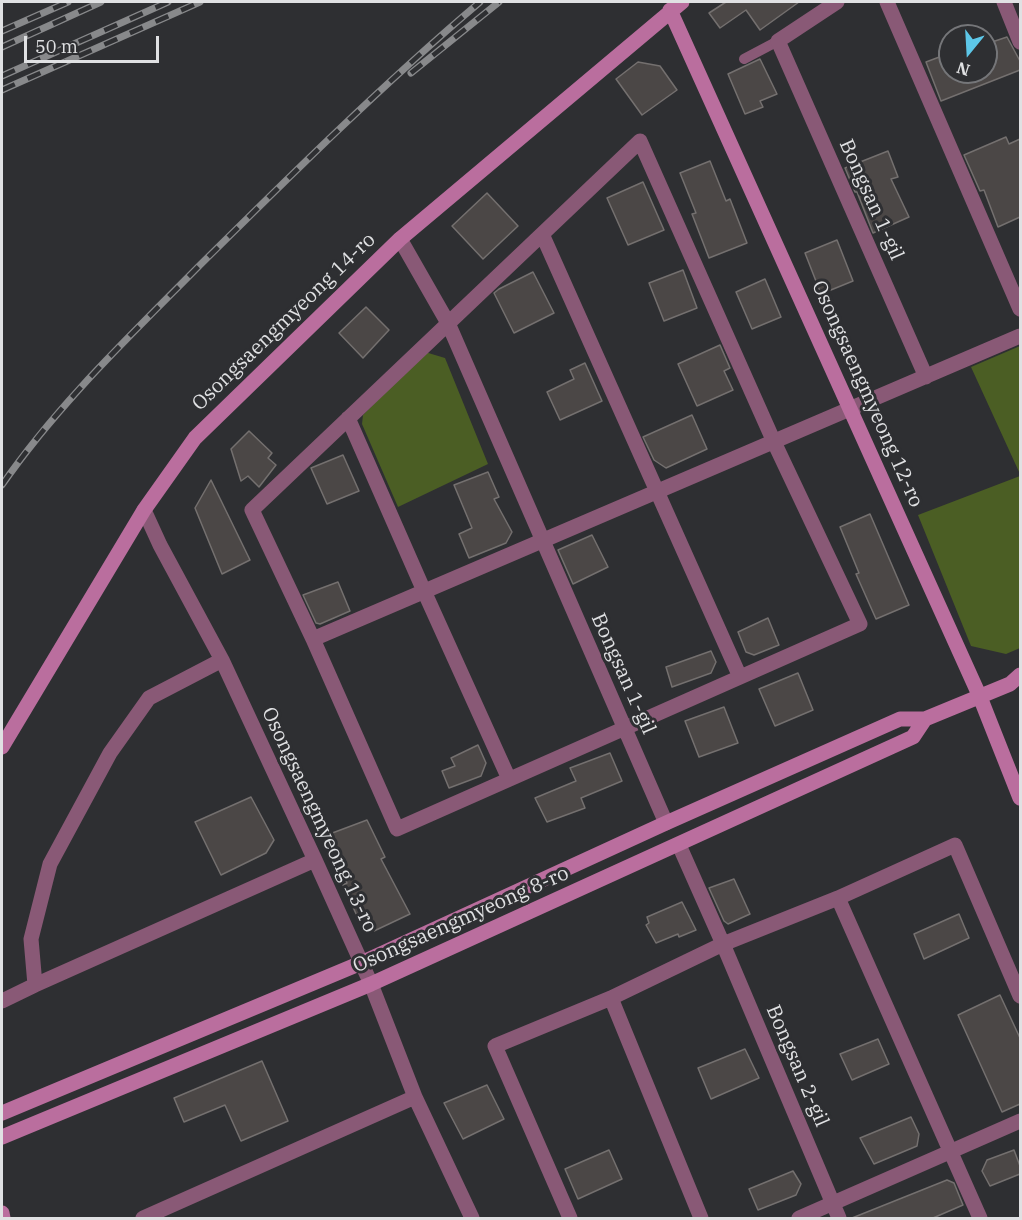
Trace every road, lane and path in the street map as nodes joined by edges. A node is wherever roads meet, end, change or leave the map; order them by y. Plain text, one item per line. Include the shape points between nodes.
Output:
1 (837, 2) edge
2 (887, 2) edge
3 (1004, 2) edge
4 (676, 6) edge
5 (778, 41) junction
6 (1020, 42) edge
7 (744, 59) dead end
8 (542, 234) junction
9 (400, 239) junction
10 (1020, 309) edge
11 (448, 323) junction
12 (1020, 336) edge
13 (926, 377) junction
14 (851, 409) junction
15 (348, 418) junction
16 (774, 442) junction
17 (657, 492) junction
18 (144, 510) junction
19 (543, 541) junction
20 (424, 591) junction
21 (314, 639) junction
22 (222, 660) junction
23 (740, 677) junction
24 (1017, 681) edge
25 (980, 697) junction
26 (925, 719) junction
27 (624, 728) junction
28 (2, 747) edge
29 (509, 779) junction
30 (1020, 798) edge
31 (666, 823) junction
32 (679, 845) junction
33 (315, 860) junction
34 (838, 898) junction
35 (723, 944) junction
36 (362, 963) junction
37 (371, 984) junction
38 (34, 985) junction
39 (1020, 996) edge
40 (611, 998) junction
41 (2, 1001) edge
42 (415, 1097) junction
43 (2, 1113) edge
44 (1020, 1121) edge
45 (2, 1137) edge
46 (950, 1152) junction
47 (832, 1204) junction
48 (2, 1214) edge
49 (3, 1218) edge
50 (143, 1218) edge
51 (472, 1218) edge
52 (570, 1218) edge
53 (701, 1218) edge
54 (799, 1218) edge
55 (839, 1218) edge
56 (980, 1218) edge

1 - 5 street
2 - 10 street
3 - 6 street
4 - 9 street, Osongsaengmyeong 14-ro
4 - 14 street, Osongsaengmyeong 12-ro
5 - 7 lane
5 - 13 street, Bongsan 1-gil
8 - 11 street
8 - 16 street via 640,141
8 - 17 street
9 - 11 street, Bongsan 1-gil
9 - 18 street, Osongsaengmyeong 14-ro via 195,438
11 - 15 street
11 - 19 street, Bongsan 1-gil
12 - 13 street
13 - 14 street
14 - 16 street
14 - 25 street, Osongsaengmyeong 12-ro
15 - 20 street
15 - 21 street via 252,510
16 - 17 street
16 - 23 street via 860,624
17 - 19 street
17 - 23 street
18 - 22 street, Osongsaengmyeong 13-ro
18 - 28 street, Osongsaengmyeong 14-ro
19 - 20 street
19 - 27 street, Bongsan 1-gil
20 - 21 street
20 - 29 street
21 - 29 street via 397,829
22 - 33 street, Osongsaengmyeong 13-ro
22 - 38 street via 149,698 110,753 50,864 31,939
23 - 27 street
24 - 25 street, Osongsaengmyeong 8-ro
25 - 26 street, Osongsaengmyeong 8-ro
25 - 30 street, Osongsaengmyeong 12-ro
26 - 31 street, Osongsaengmyeong 8-ro via 900,719
26 - 32 street, Osongsaengmyeong 8-ro via 913,737
27 - 29 street
27 - 31 street, Bongsan 1-gil
31 - 36 street, Osongsaengmyeong 8-ro
32 - 35 street, Bongsan 2-gil
32 - 37 street, Osongsaengmyeong 8-ro
33 - 36 street, Osongsaengmyeong 13-ro
33 - 38 street
34 - 35 street
34 - 39 street via 955,844
34 - 46 street
35 - 40 street
35 - 47 street, Bongsan 2-gil
36 - 37 street, Osongsaengmyeong 13-ro
36 - 43 street, Osongsaengmyeong 8-ro
37 - 42 street, Osongsaengmyeong 13-ro
37 - 45 street, Osongsaengmyeong 8-ro
38 - 41 street
40 - 52 street via 495,1046
40 - 53 street
42 - 50 street
42 - 51 street, Osongsaengmyeong 13-ro
44 - 46 street
46 - 47 street
46 - 56 street
47 - 54 street
47 - 55 street, Bongsan 2-gil
48 - 49 street

